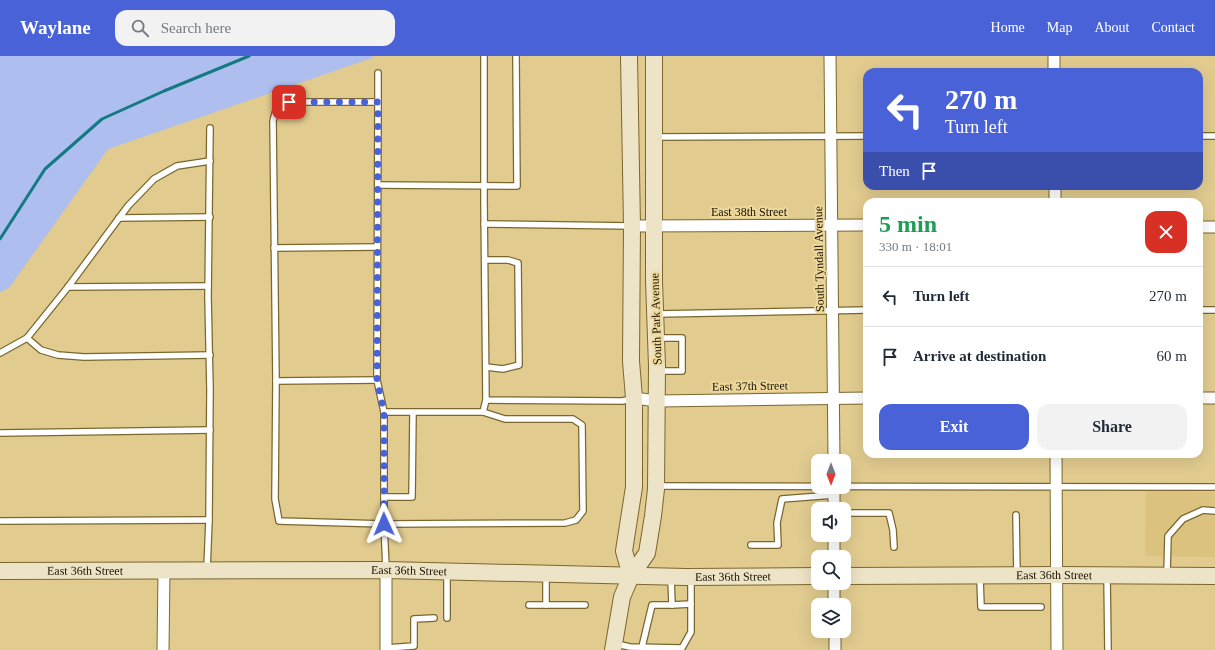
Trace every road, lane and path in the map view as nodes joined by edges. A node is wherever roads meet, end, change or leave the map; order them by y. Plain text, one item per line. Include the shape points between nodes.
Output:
1 (484, 56) edge
2 (516, 56) edge
3 (629, 56) edge
4 (654, 56) edge
5 (830, 56) edge
6 (1054, 56) edge
7 (1054, 68) edge
8 (378, 73) dead end
9 (378, 102) junction
10 (210, 128) dead end
11 (831, 136) junction
12 (863, 136) edge
13 (1203, 136) edge
14 (1215, 136) edge
15 (653, 137) junction
16 (210, 161) junction
17 (378, 185) junction
18 (484, 186) junction
19 (210, 217) junction
20 (119, 218) junction
21 (484, 224) junction
22 (832, 225) junction
23 (863, 225) edge
24 (632, 226) junction
25 (654, 226) junction
26 (1203, 227) edge
27 (1215, 227) edge
28 (377, 247) junction
29 (274, 248) junction
30 (485, 260) junction
31 (208, 286) junction
32 (68, 287) junction
33 (833, 310) junction
34 (863, 310) edge
35 (1203, 310) edge
36 (1215, 310) edge
37 (655, 314) junction
38 (27, 338) junction
39 (656, 338) junction
40 (0, 353) edge
41 (210, 355) junction
42 (486, 367) junction
43 (657, 371) junction
44 (377, 380) junction
45 (276, 381) junction
46 (634, 398) junction
47 (834, 398) junction
48 (863, 398) edge
49 (1203, 398) edge
50 (1215, 398) edge
51 (486, 400) junction
52 (657, 401) junction
53 (384, 412) junction
54 (413, 412) junction
55 (483, 412) junction
56 (210, 430) junction
57 (0, 433) edge
58 (834, 454) edge
59 (1056, 458) edge
60 (656, 486) junction
61 (1056, 487) junction
62 (1215, 487) edge
63 (811, 489) edge
64 (851, 490) edge
65 (811, 494) edge
66 (384, 497) junction
67 (1215, 511) edge
68 (851, 513) edge
69 (1016, 515) dead end
70 (209, 520) junction
71 (0, 521) edge
72 (384, 524) junction
73 (751, 544) dead end
74 (894, 547) dead end
75 (386, 570) junction
76 (0, 571) edge
77 (164, 571) junction
78 (206, 571) junction
79 (447, 572) junction
80 (546, 573) junction
81 (980, 575) junction
82 (1017, 575) junction
83 (1057, 575) junction
84 (1107, 575) junction
85 (631, 576) junction
86 (811, 576) edge
87 (851, 576) edge
88 (1167, 576) junction
89 (1215, 576) edge
90 (671, 577) junction
91 (691, 577) junction
92 (691, 604) junction
93 (529, 605) dead end
94 (546, 605) junction
95 (585, 605) dead end
96 (672, 605) junction
97 (1041, 606) dead end
98 (434, 618) dead end
99 (447, 618) dead end
100 (835, 638) edge
101 (613, 647) edge
102 (642, 647) junction
103 (386, 649) edge
104 (163, 650) edge
105 (835, 650) edge
106 (1057, 650) edge
107 (1108, 650) edge

1 - 18 lane
2 - 18 lane via 517,186
3 - 24 main road, South Park Avenue
4 - 15 main road, South Park Avenue
5 - 11 street, South Tyndall Avenue
6 - 7 street
8 - 9 lane
9 - 17 lane
9 - 29 lane via 289,102 276,110 273,121
10 - 16 lane
11 - 12 lane
11 - 15 lane
11 - 22 street, South Tyndall Avenue
13 - 14 lane
15 - 25 main road, South Park Avenue
16 - 19 lane
16 - 20 lane via 177,166 154,178
17 - 18 lane
17 - 28 lane
18 - 21 lane
19 - 20 lane
19 - 31 lane
20 - 32 lane
21 - 24 lane
21 - 30 lane
22 - 23 street, East 38th Street
22 - 25 street, East 38th Street
22 - 33 street, South Tyndall Avenue
24 - 25 street, East 38th Street
24 - 46 main road, South Park Avenue via 631,361
25 - 37 main road, South Park Avenue
26 - 27 street
28 - 29 lane
28 - 44 lane
29 - 45 lane
30 - 42 lane
30 - 42 lane via 508,260 518,263 519,365 503,369
31 - 32 lane
31 - 41 lane
32 - 38 lane
33 - 34 lane
33 - 37 lane
33 - 47 street, South Tyndall Avenue
35 - 36 lane
37 - 39 main road, South Park Avenue
38 - 40 lane
38 - 41 lane via 41,350 84,357
39 - 43 main road, South Park Avenue
39 - 43 lane via 682,338 682,371
41 - 56 lane
42 - 51 lane
43 - 52 main road, South Park Avenue
44 - 45 lane
44 - 53 lane
45 - 72 lane via 275,499 279,521
46 - 51 lane via 622,401
46 - 52 street, East 37th Street
46 - 85 main road, South Park Avenue via 634,487 624,551
47 - 48 street, East 37th Street
47 - 52 street, East 37th Street
47 - 58 street, South Tyndall Avenue
49 - 50 street
51 - 55 lane
52 - 60 main road, South Park Avenue
53 - 54 lane
53 - 66 lane
54 - 55 lane
54 - 66 lane via 412,497
55 - 72 lane via 505,419 573,419 582,425 583,511 576,520 565,523
56 - 57 lane
56 - 70 lane
59 - 61 street
60 - 63 lane
60 - 85 main road, South Park Avenue via 647,553
61 - 62 lane
61 - 64 lane
61 - 83 street
65 - 73 lane via 782,499 776,524 778,545
66 - 72 lane
67 - 88 lane via 1203,510 1183,518 1168,536
68 - 74 lane via 889,513
69 - 82 lane
70 - 71 lane
70 - 78 lane
72 - 75 lane
75 - 78 main road, East 36th Street
75 - 79 main road, East 36th Street
75 - 103 street
76 - 77 main road, East 36th Street
77 - 78 main road, East 36th Street
77 - 104 street
79 - 80 main road, East 36th Street
79 - 99 lane
80 - 85 main road, East 36th Street
80 - 94 lane
81 - 82 main road, East 36th Street
81 - 87 main road, East 36th Street
81 - 97 lane via 980,607
82 - 83 main road, East 36th Street
83 - 84 main road, East 36th Street
83 - 106 street
84 - 88 main road, East 36th Street
84 - 107 lane
85 - 90 main road, East 36th Street
85 - 101 main road, South Park Avenue via 622,597
86 - 91 main road, East 36th Street
88 - 89 main road, East 36th Street
90 - 91 main road, East 36th Street
90 - 96 lane
91 - 92 lane
92 - 96 lane
92 - 102 lane via 691,632 682,648
93 - 94 lane
94 - 95 lane
96 - 102 lane via 652,605
98 - 103 lane via 414,619 414,646
100 - 105 street
101 - 102 lane

